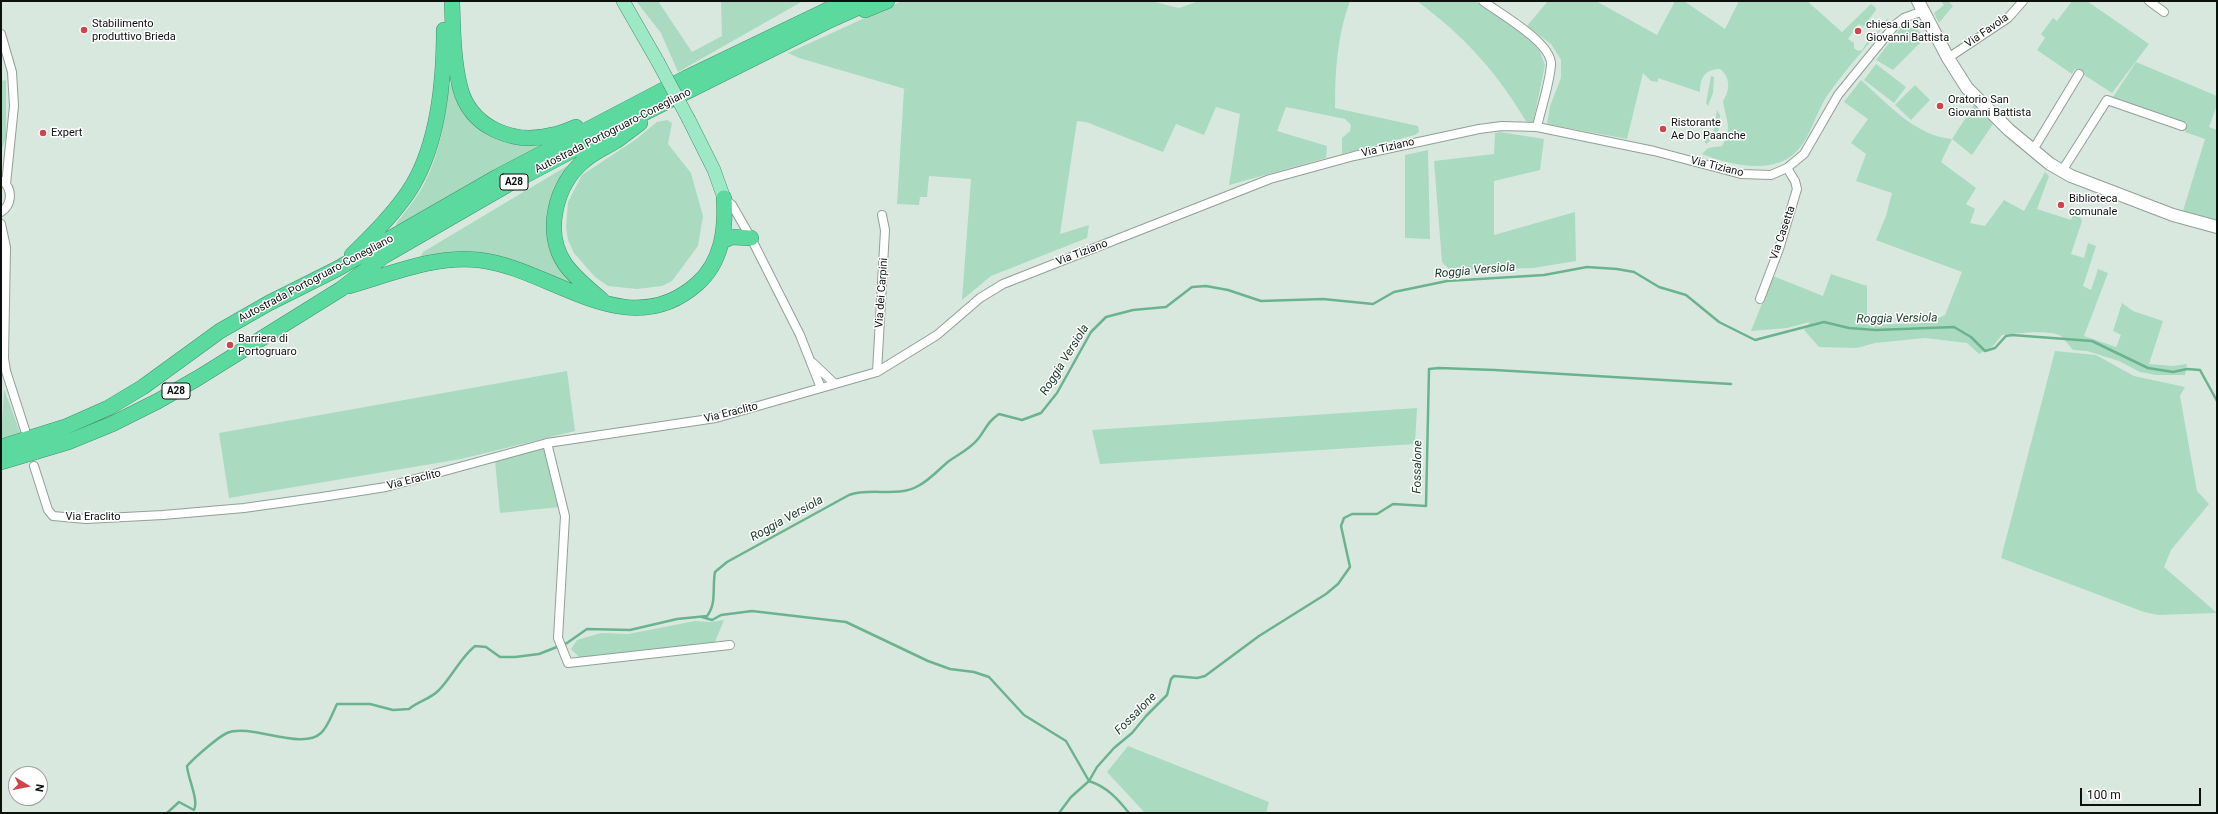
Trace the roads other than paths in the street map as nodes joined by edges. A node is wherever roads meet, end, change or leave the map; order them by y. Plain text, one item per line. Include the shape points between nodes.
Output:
1 (444, 1) edge
2 (452, 1) edge
3 (623, 1) edge
4 (825, 1) edge
5 (846, 1) edge
6 (873, 1) edge
7 (887, 1) edge
8 (1483, 1) edge
9 (2023, 1) edge
10 (2149, 1) edge
11 (1921, 6) edge
12 (2164, 12) dead end
13 (826, 22) junction
14 (780, 31) junction
15 (1, 34) edge
16 (1948, 58) junction
17 (2078, 74) dead end
18 (690, 83) junction
19 (2182, 126) dead end
20 (1537, 127) junction
21 (10, 148) junction
22 (2033, 150) junction
23 (1, 161) edge
24 (1788, 168) junction
25 (2062, 171) junction
26 (4, 182) edge
27 (724, 198) junction
28 (2, 214) edge
29 (882, 215) dead end
30 (2217, 227) edge
31 (2, 229) edge
32 (751, 238) junction
33 (723, 241) junction
34 (337, 269) junction
35 (341, 289) junction
36 (1760, 299) dead end
37 (606, 303) junction
38 (813, 363) junction
39 (877, 372) junction
40 (835, 384) junction
41 (821, 388) junction
42 (25, 430) dead end
43 (547, 443) junction
44 (1, 447) edge
45 (1, 462) edge
46 (34, 466) dead end
47 (730, 645) dead end

1 - 34 highway via 444,65 441,89 433,133 423,162 410,190 396,210
2 - 18 highway via 460,88 469,108 478,119 488,128 501,133 529,138 552,136
3 - 27 main road, bridge via 689,120 714,170
4 - 14 highway
5 - 14 highway, Autostrada Portogruaro-Conegliano / A28
6 - 13 highway, Autostrada Portogruaro-Conegliano / A28
7 - 13 highway
8 - 20 street via 1535,38 1546,51 1551,63
9 - 16 street, Via Favola via 2004,21
10 - 12 street
11 - 16 main road
11 - 24 street, Via Tiziano via 1895,25 1838,95 1807,150
13 - 18 highway, Autostrada Portogruaro-Conegliano / A28
14 - 18 highway, Autostrada Portogruaro-Conegliano / A28
15 - 21 street via 12,72 14,106
16 - 22 main road via 1967,88 1991,114
17 - 22 street
18 - 34 highway, Autostrada Portogruaro-Conegliano / A28 via 497,178
18 - 35 highway, Autostrada Portogruaro-Conegliano / A28 via 632,119 507,185 384,256
18 - 37 highway via 586,159 574,170 559,195 554,221 560,254 577,279
19 - 25 street via 2107,100
20 - 24 street, Via Tiziano via 1654,151 1749,175 1771,175
20 - 39 street, Via Tiziano via 1502,126 1440,136 1270,179 1003,284 980,298 932,338
21 - 23 street
21 - 26 street
22 - 25 main road
24 - 36 street, Via Casetta via 1797,189 1779,249
25 - 30 main road via 2174,215
26 - 28 street via 10,200
27 - 32 street via 738,214
27 - 33 highway via 726,220
29 - 39 street, Via dei Carpini via 886,230
31 - 42 street via 6,247 4,358
32 - 33 highway via 731,237
32 - 38 street
33 - 37 highway via 714,264 704,278 688,292 668,303 648,308 626,308
34 - 44 highway, Autostrada Portogruaro-Conegliano / A28 via 220,331 143,387 108,408 65,427
35 - 37 highway via 433,262 461,258 506,265 573,294
35 - 45 highway, Autostrada Portogruaro-Conegliano / A28 via 158,401 68,442
38 - 40 street
38 - 41 street
39 - 40 street, Via Tiziano
40 - 41 street, Via Tiziano
41 - 43 street, Via Eraclito via 716,418
43 - 46 street, Via Eraclito via 379,488 244,508 86,520 53,516 46,504
43 - 47 street via 565,516 559,640 568,662

